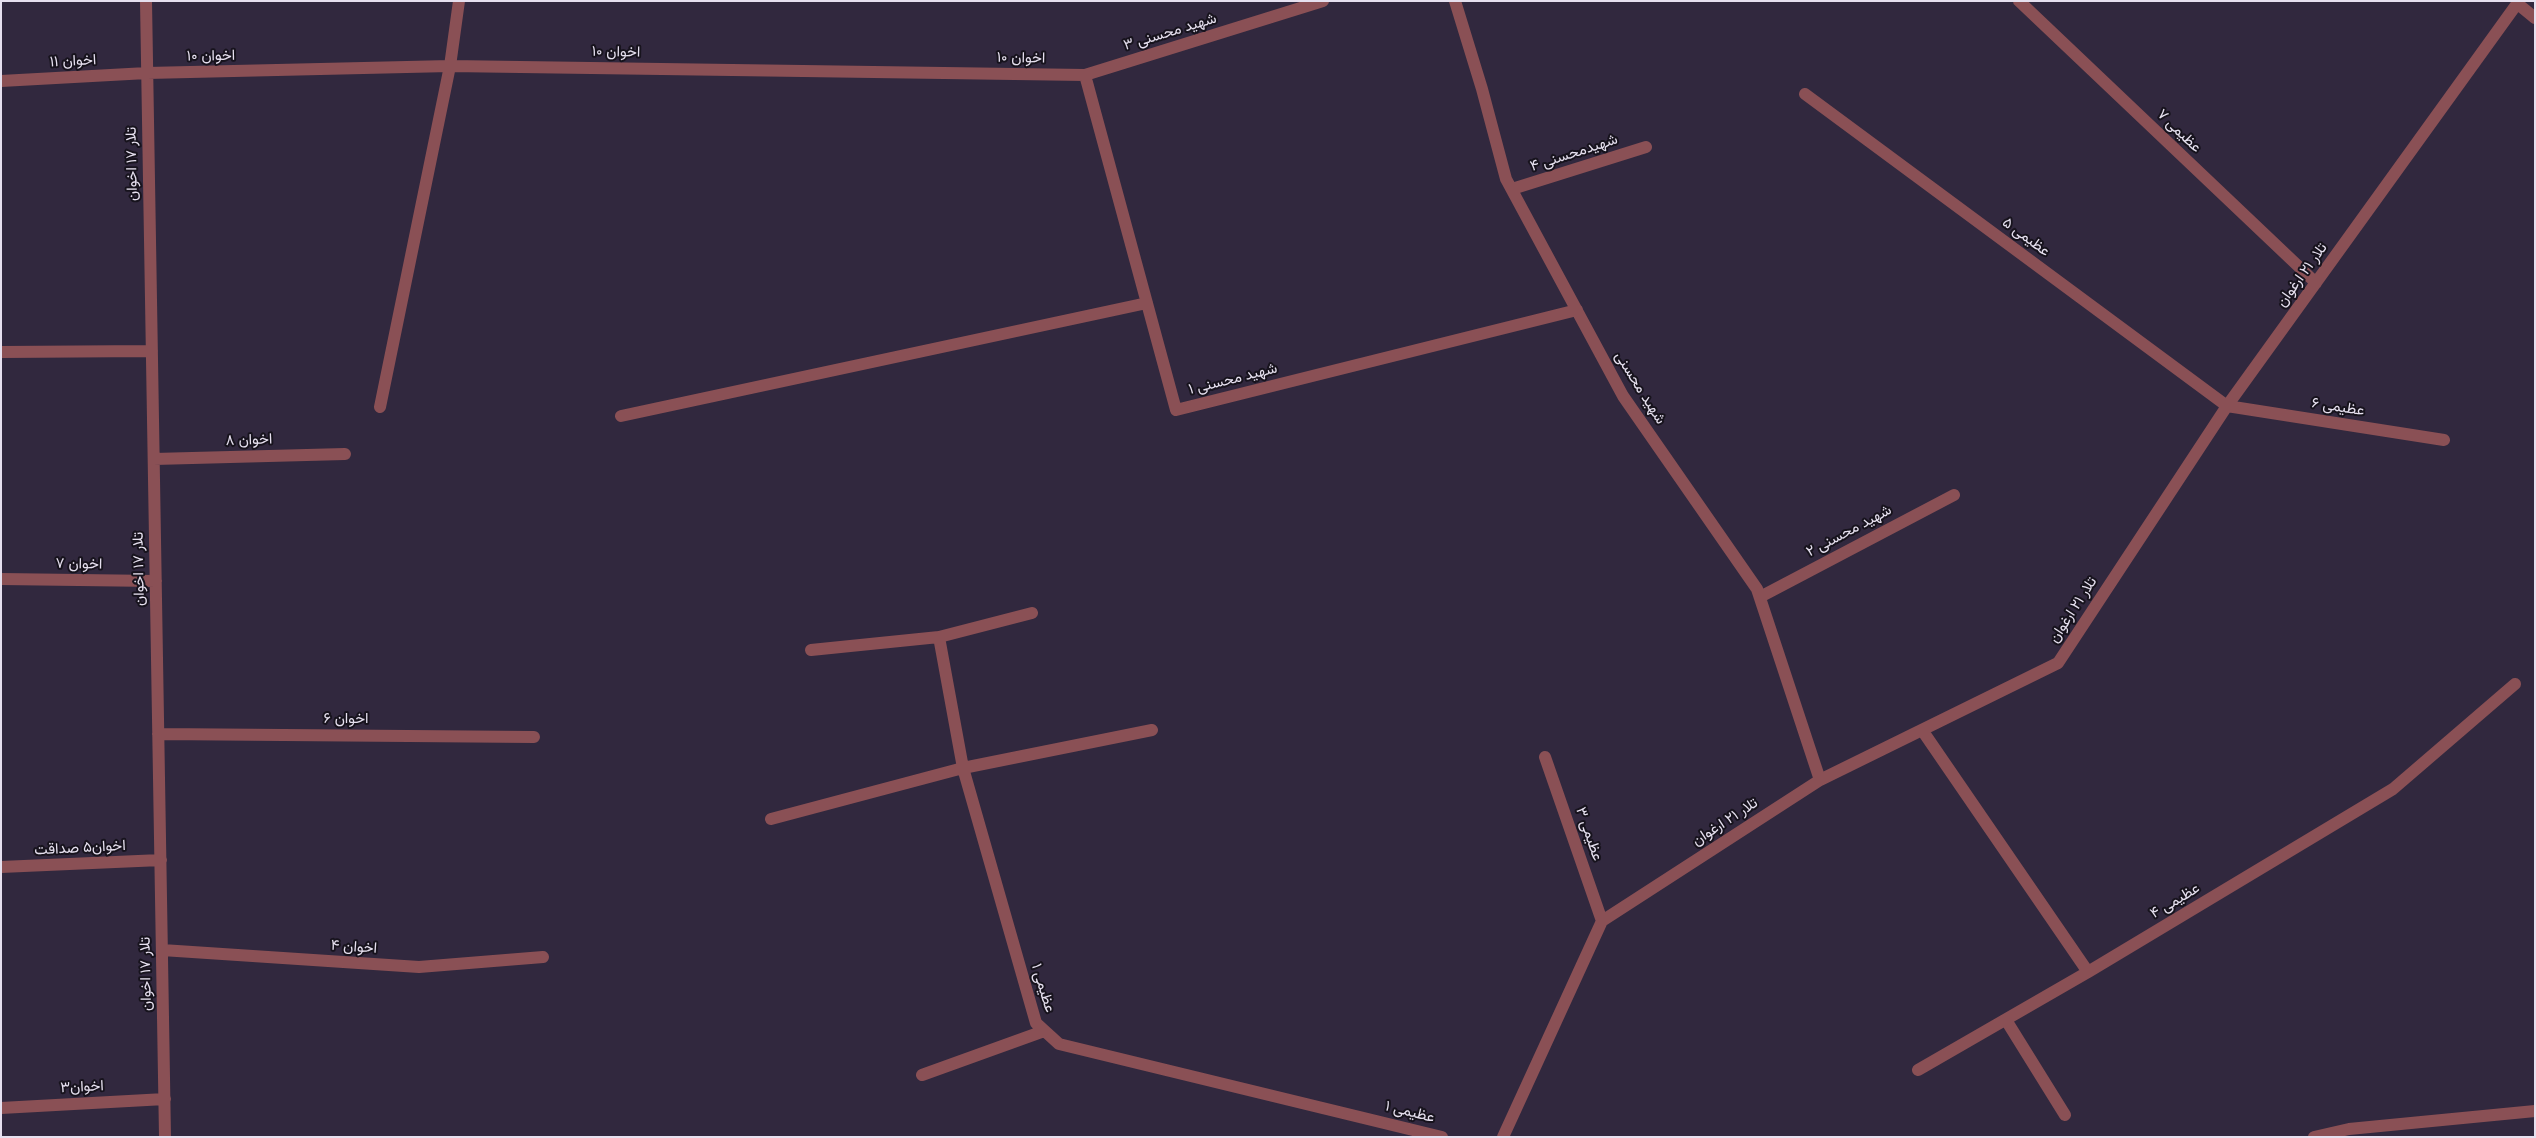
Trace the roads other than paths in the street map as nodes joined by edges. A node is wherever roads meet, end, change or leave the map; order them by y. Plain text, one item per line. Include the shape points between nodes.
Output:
1 (146, 1) edge
2 (459, 1) edge
3 (1323, 1) edge
4 (1455, 1) edge
5 (2020, 1) edge
6 (2519, 3) edge
7 (2535, 18) edge
8 (450, 66) junction
9 (147, 73) junction
10 (1084, 75) junction
11 (1, 81) edge
12 (1805, 94) dead end
13 (1646, 147) dead end
14 (1512, 189) junction
15 (2316, 283) junction
16 (1147, 303) junction
17 (1576, 310) junction
18 (152, 351) junction
19 (1, 352) edge
20 (2227, 406) junction
21 (380, 407) dead end
22 (621, 416) dead end
23 (2444, 440) dead end
24 (345, 454) dead end
25 (154, 459) junction
26 (1954, 495) dead end
27 (1, 579) edge
28 (156, 581) junction
29 (1760, 597) junction
30 (1032, 612) dead end
31 (939, 637) junction
32 (811, 650) dead end
33 (2515, 684) dead end
34 (1152, 730) dead end
35 (1922, 730) junction
36 (158, 734) junction
37 (534, 737) dead end
38 (1545, 757) dead end
39 (963, 768) junction
40 (1820, 780) junction
41 (771, 819) dead end
42 (161, 860) junction
43 (1, 867) edge
44 (1602, 920) junction
45 (162, 950) junction
46 (543, 957) dead end
47 (2088, 972) junction
48 (2006, 1020) junction
49 (1044, 1031) junction
50 (1918, 1070) dead end
51 (922, 1074) dead end
52 (164, 1099) junction
53 (1, 1108) edge
54 (2535, 1111) edge
55 (2065, 1115) dead end
56 (2350, 1133) edge
57 (165, 1137) edge
58 (1442, 1137) edge
59 (1503, 1137) edge
60 (2314, 1137) edge

1 - 9 street, تلار ۱۷ اخوان
2 - 8 street
3 - 10 street, شهید محسنی ۳
4 - 14 street, شهید محسنی via 1506,179
5 - 15 street, عظیمی ۷
6 - 7 street
6 - 15 street, تلار ۲۱ ارغوان
8 - 9 street, اخوان ۱۰
8 - 10 street, اخوان ۱۰
8 - 21 street
9 - 11 street, اخوان ۱۱
9 - 18 street, تلار ۱۷ اخوان
10 - 16 street, شهید محسنی ۱
12 - 20 street, عظیمی ۵
13 - 14 street, شهیدمحسنی ۴
14 - 17 street, شهید محسنی
15 - 20 street, تلار ۲۱ ارغوان
16 - 17 street, شهید محسنی ۱ via 1176,410
16 - 22 street
17 - 29 street, شهید محسنی via 1623,396
18 - 19 street
18 - 25 street, تلار ۱۷ اخوان
20 - 23 street, عظیمی ۶
20 - 35 street, تلار ۲۱ ارغوان via 2058,663
24 - 25 street, اخوان ۸
25 - 28 street, تلار ۱۷ اخوان
26 - 29 street, شهید محسنی ۲
27 - 28 street, اخوان ۷
28 - 36 street, تلار ۱۷ اخوان
29 - 40 street, شهید محسنی
30 - 31 street
31 - 32 street
31 - 39 street, عظیمی ۱
33 - 47 street, عظیمی ۴ via 2394,789
34 - 39 street
35 - 40 street, تلار ۲۱ ارغوان
35 - 47 street
36 - 37 street, اخوان ۶
36 - 42 street, تلار ۱۷ اخوان
38 - 44 street, عظیمی ۳
39 - 41 street
39 - 49 street, عظیمی ۱ via 1036,1023
40 - 44 street, تلار ۲۱ ارغوان
42 - 43 street, اخوان۵ صداقت
42 - 45 street, تلار ۱۷ اخوان
44 - 59 street
45 - 46 street, اخوان ۴ via 419,967
45 - 52 street, تلار ۱۷ اخوان
47 - 48 street, عظیمی ۴
48 - 50 street, عظیمی ۴
48 - 55 street
49 - 51 street
49 - 58 street, عظیمی ۱ via 1059,1044
52 - 53 street, اخوان۳
52 - 57 street, تلار ۱۷ اخوان
54 - 56 street
56 - 60 street

